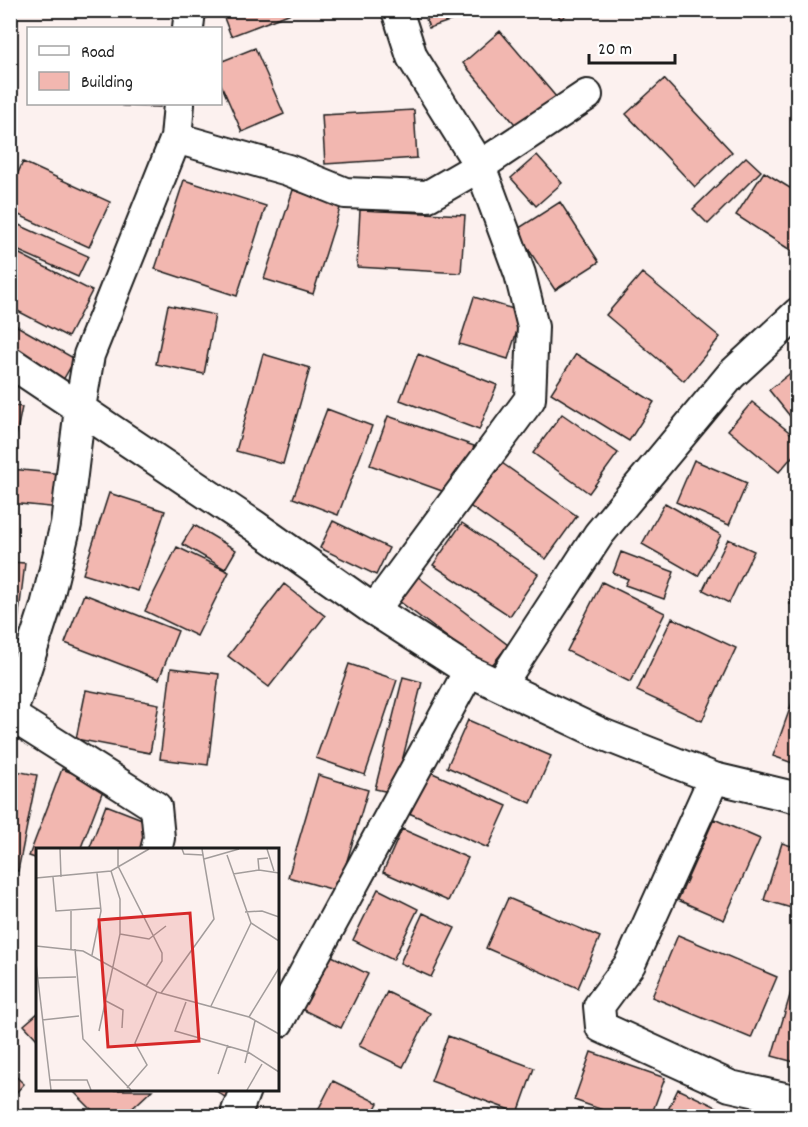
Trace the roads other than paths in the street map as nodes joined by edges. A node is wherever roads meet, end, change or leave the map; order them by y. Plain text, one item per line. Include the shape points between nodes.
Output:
1 (190, 10) edge
2 (397, 10) edge
3 (188, 27) edge
4 (587, 96) dead end
5 (179, 105) edge
6 (176, 138) junction
7 (480, 166) junction
8 (798, 314) edge
9 (10, 362) edge
10 (80, 408) junction
11 (374, 610) junction
12 (469, 670) junction
13 (501, 684) junction
14 (11, 717) edge
15 (714, 778) junction
16 (798, 798) edge
17 (156, 848) edge
18 (279, 1020) edge
19 (243, 1091) edge
20 (798, 1101) edge
21 (238, 1116) edge

1 - 3 street
2 - 7 street via 412,57
4 - 7 street
5 - 6 street
6 - 7 street via 288,170 345,193 428,196
6 - 10 street via 90,355
7 - 11 street via 520,274 533,327 530,399
8 - 13 street via 731,375 599,534
9 - 10 street
10 - 11 street
10 - 14 street via 66,524 46,606
11 - 12 street
12 - 13 street
12 - 18 street
13 - 15 street via 602,734
14 - 17 street via 156,807
15 - 16 street
15 - 20 street via 630,964 599,1006 601,1027 730,1086
19 - 21 street

